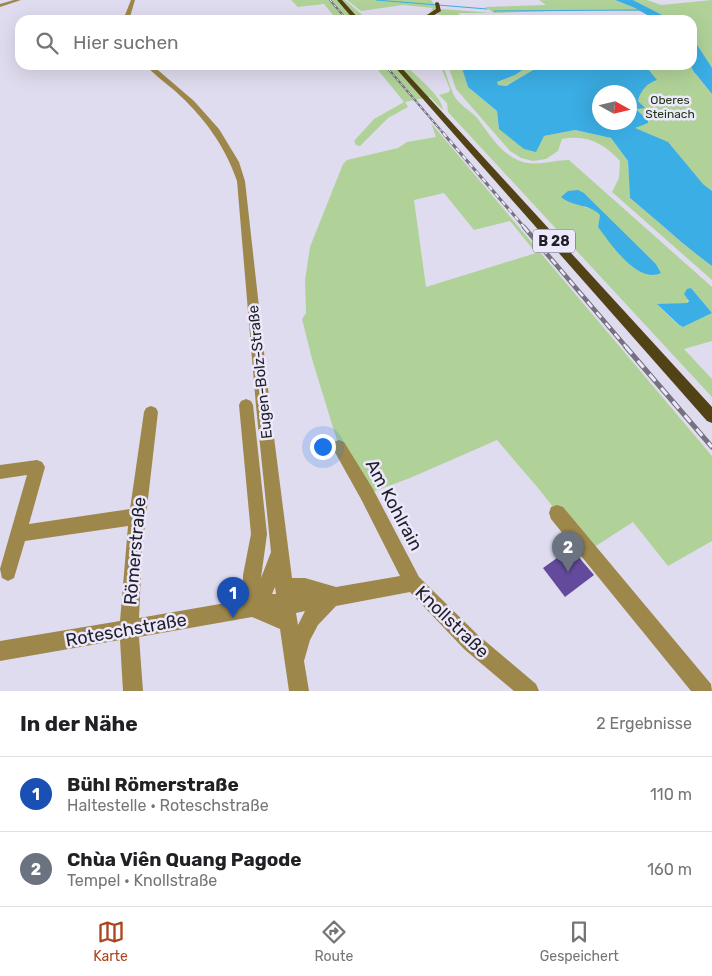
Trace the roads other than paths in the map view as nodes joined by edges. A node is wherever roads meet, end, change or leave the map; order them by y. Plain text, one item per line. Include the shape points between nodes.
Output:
1 (19, 0) edge
2 (133, 0) edge
3 (339, 0) edge
4 (437, 3) edge
5 (0, 6) edge
6 (128, 15) edge
7 (352, 15) edge
8 (431, 15) edge
9 (154, 70) edge
10 (400, 70) edge
11 (246, 405) dead end
12 (151, 412) dead end
13 (712, 417) edge
14 (339, 447) dead end
15 (0, 472) edge
16 (558, 513) dead end
17 (137, 516) junction
18 (18, 534) junction
19 (280, 550) junction
20 (8, 572) dead end
21 (413, 583) junction
22 (335, 596) junction
23 (287, 605) junction
24 (252, 608) junction
25 (129, 630) junction
26 (0, 651) edge
27 (295, 659) junction
28 (133, 691) edge
29 (299, 691) edge
30 (529, 691) edge
31 (704, 691) edge

1 - 5 street
2 - 6 street
3 - 7 main road
4 - 8 main road via 439,10
9 - 19 street, Eugen-Bolz-Straße via 196,106 218,132 234,158 241,181
10 - 13 main road, B 28
11 - 24 street, Eugen-Bolz-Straße via 259,534 252,575
12 - 17 street, Römerstraße
14 - 21 street, Am Kohlrain
15 - 18 street via 36,467
16 - 31 street
17 - 18 street
17 - 25 street, Römerstraße
18 - 20 street
19 - 23 street, Eugen-Bolz-Straße
19 - 24 street via 270,578
21 - 22 street, Knollstraße
21 - 30 street, Knollstraße via 471,642
22 - 23 street, Knollstraße
22 - 27 street, Knollstraße via 316,609 306,624
23 - 24 street
23 - 27 street, Eugen-Bolz-Straße
24 - 25 street, Roteschstraße
25 - 26 street, Roteschstraße
25 - 28 street, Römerstraße
27 - 29 street, Eugen-Bolz-Straße

